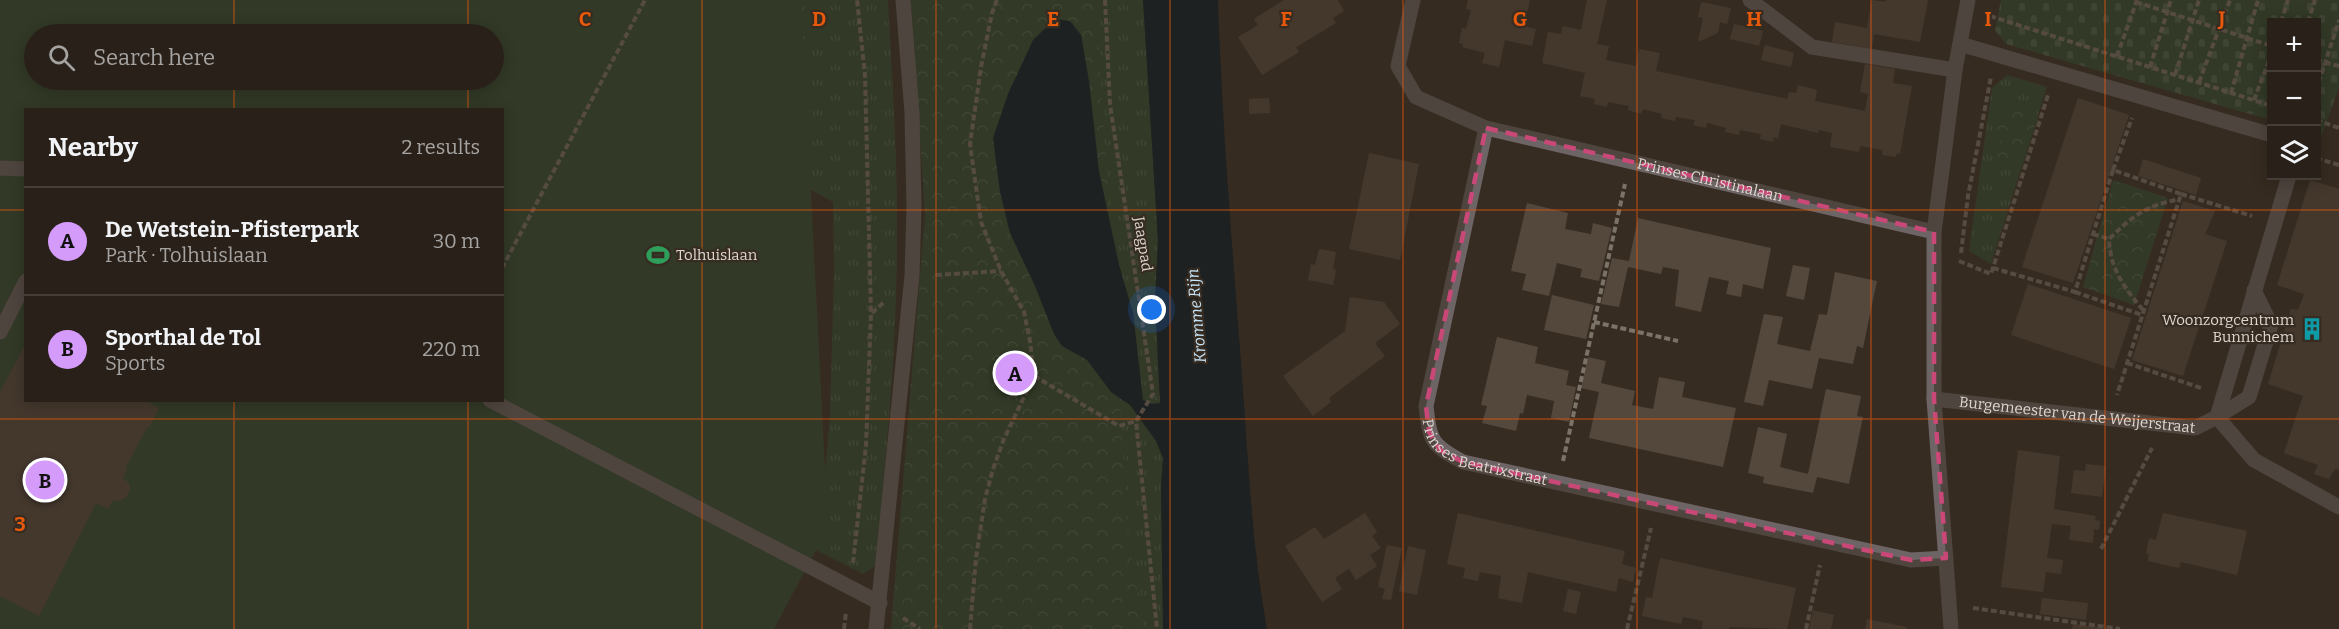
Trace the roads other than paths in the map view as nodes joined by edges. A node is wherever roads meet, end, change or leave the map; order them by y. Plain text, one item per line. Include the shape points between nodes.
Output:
1 (903, 0) edge
2 (1413, 0) edge
3 (1749, 0) edge
4 (1967, 5) edge
5 (1960, 44) junction
6 (1955, 70) junction
7 (1486, 128) junction
8 (2267, 134) edge
9 (0, 168) edge
10 (24, 169) edge
11 (2288, 180) edge
12 (1934, 232) junction
13 (24, 285) edge
14 (2254, 290) junction
15 (0, 332) edge
16 (1934, 399) junction
17 (493, 402) edge
18 (2217, 417) junction
19 (2339, 507) edge
20 (1946, 558) junction
21 (880, 603) junction
22 (876, 629) edge
23 (1951, 629) edge

1 - 21 street via 912,113 912,276
2 - 7 street via 1398,66 1416,97
3 - 6 street via 1812,47
4 - 5 street, Burgemeester van de Weijerstraat
5 - 6 street, Burgemeester van de Weijerstraat
5 - 8 street
6 - 12 street, Burgemeester van de Weijerstraat
7 - 12 street, Prinses Christinalaan
7 - 20 street, Prinses Beatrixstraat via 1426,406 1429,432 1440,450 1463,462 1911,560
9 - 10 street
11 - 14 street, Burgemeester van de Weijerstraat
12 - 16 street, Burgemeester van de Weijerstraat
13 - 15 street
14 - 18 street, Burgemeester van de Weijerstraat
14 - 18 street via 2271,325 2249,397
16 - 18 street, Burgemeester van de Weijerstraat via 2195,428
16 - 20 street, Burgemeester van de Weijerstraat
17 - 21 street
18 - 19 street via 2254,460
20 - 23 street, Burgemeester van de Weijerstraat
21 - 22 street

